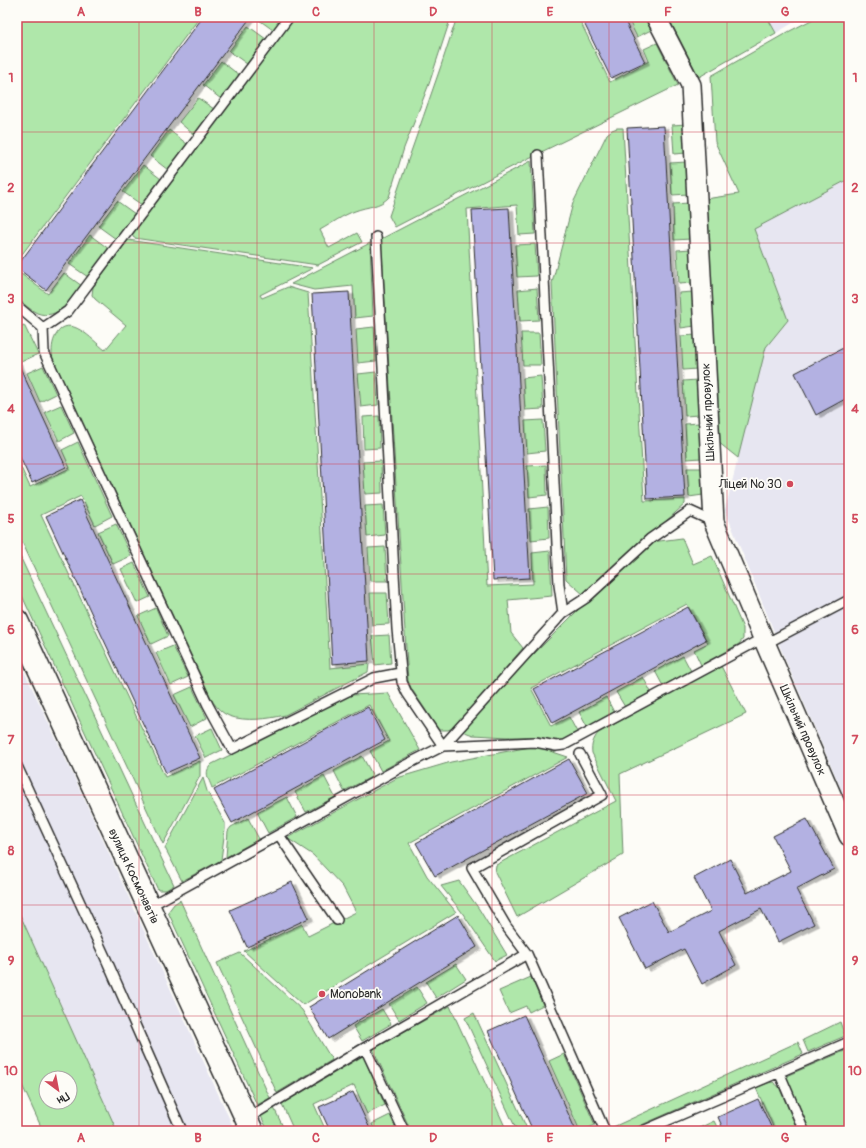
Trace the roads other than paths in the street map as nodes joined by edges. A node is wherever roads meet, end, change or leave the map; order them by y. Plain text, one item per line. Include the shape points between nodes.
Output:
1 (289, 17) edge
2 (656, 17) edge
3 (538, 155) dead end
4 (376, 237) dead end
5 (17, 306) edge
6 (43, 328) junction
7 (714, 522) junction
8 (849, 600) edge
9 (563, 613) junction
10 (17, 621) edge
11 (764, 641) junction
12 (400, 673) junction
13 (443, 746) junction
14 (580, 754) dead end
15 (17, 766) edge
16 (279, 835) junction
17 (849, 836) edge
18 (148, 907) junction
19 (337, 920) dead end
20 (527, 954) junction
21 (849, 1042) edge
22 (365, 1048) junction
23 (779, 1072) junction
24 (249, 1125) edge
25 (182, 1131) edge
26 (404, 1131) edge
27 (605, 1131) edge
28 (644, 1131) edge
29 (804, 1131) edge

1 - 6 lane via 68,311
2 - 7 street, Шкільний провулок via 691,85
3 - 9 lane via 559,585
4 - 12 lane
5 - 6 lane
6 - 12 lane via 44,352 208,705 232,749 374,678
7 - 9 lane via 690,511 650,539 586,598
7 - 11 street, Шкільний провулок
8 - 11 lane
9 - 13 lane
10 - 18 street, вулиця Космонавтів
11 - 13 lane via 564,745 535,742
11 - 17 street, Шкільний провулок
12 - 13 lane via 408,693
13 - 16 lane
14 - 20 lane via 602,795 472,868 506,926
15 - 25 lane
16 - 18 lane
16 - 19 lane
18 - 24 street, вулиця Космонавтів
20 - 22 lane
20 - 27 lane
21 - 23 lane
22 - 24 lane
22 - 26 lane
23 - 28 lane
23 - 29 lane

